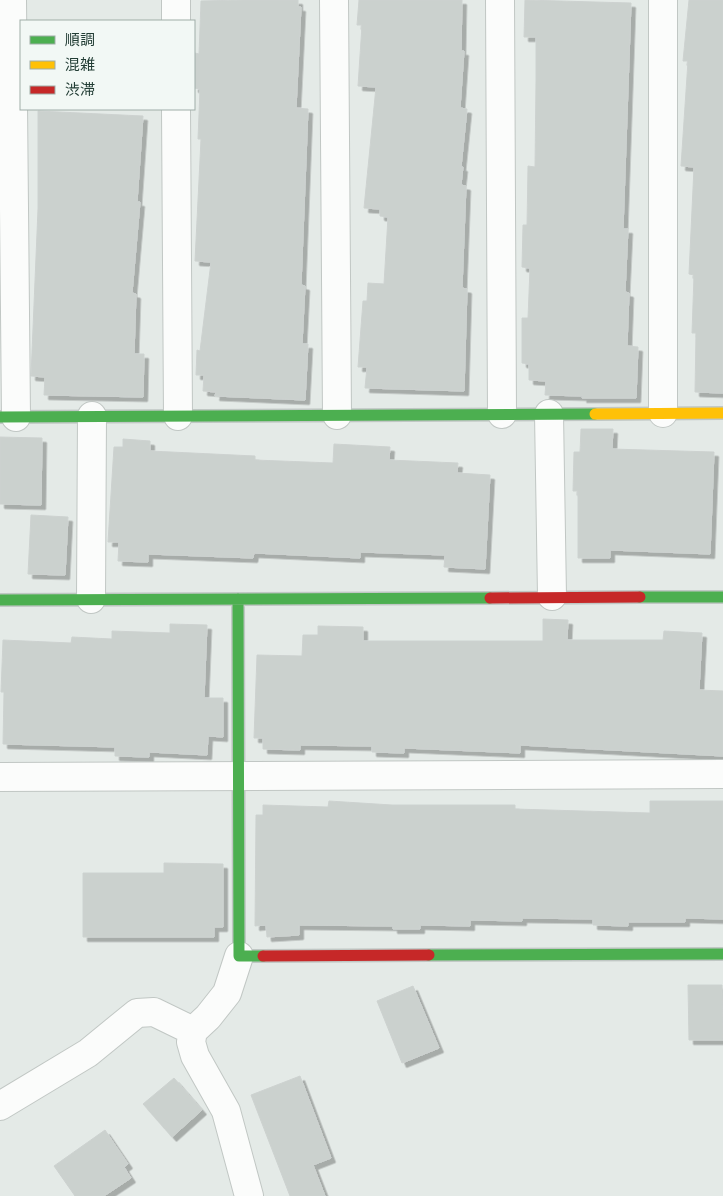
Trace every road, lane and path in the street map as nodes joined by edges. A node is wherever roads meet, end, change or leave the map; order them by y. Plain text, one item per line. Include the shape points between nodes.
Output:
1 (12, 0) edge
2 (176, 0) edge
3 (334, 0) edge
4 (500, 0) edge
5 (663, 0) edge
6 (176, 20) edge
7 (176, 110) edge
8 (663, 413) junction
9 (723, 413) edge
10 (502, 414) junction
11 (549, 414) junction
12 (337, 415) junction
13 (92, 416) junction
14 (178, 416) junction
15 (8, 417) edge
16 (552, 596) junction
17 (723, 597) edge
18 (238, 598) junction
19 (0, 600) edge
20 (91, 600) junction
21 (723, 774) edge
22 (238, 776) junction
23 (0, 777) edge
24 (723, 954) edge
25 (239, 956) junction
26 (193, 1031) junction
27 (0, 1106) edge
28 (249, 1196) edge

1 - 15 street
2 - 6 street
3 - 12 street
4 - 10 street
5 - 8 street
7 - 14 street
8 - 9 street
8 - 11 street
10 - 11 street
10 - 12 street
11 - 16 street
12 - 14 street
13 - 14 street
13 - 15 street
13 - 20 street
16 - 17 street
16 - 18 street
18 - 20 street
18 - 22 street
19 - 20 street
21 - 22 street
22 - 23 street
22 - 25 street
24 - 25 street
25 - 26 street via 226,993
26 - 27 street via 154,1012 137,1013 88,1053
26 - 28 street via 191,1042 195,1056 226,1111

